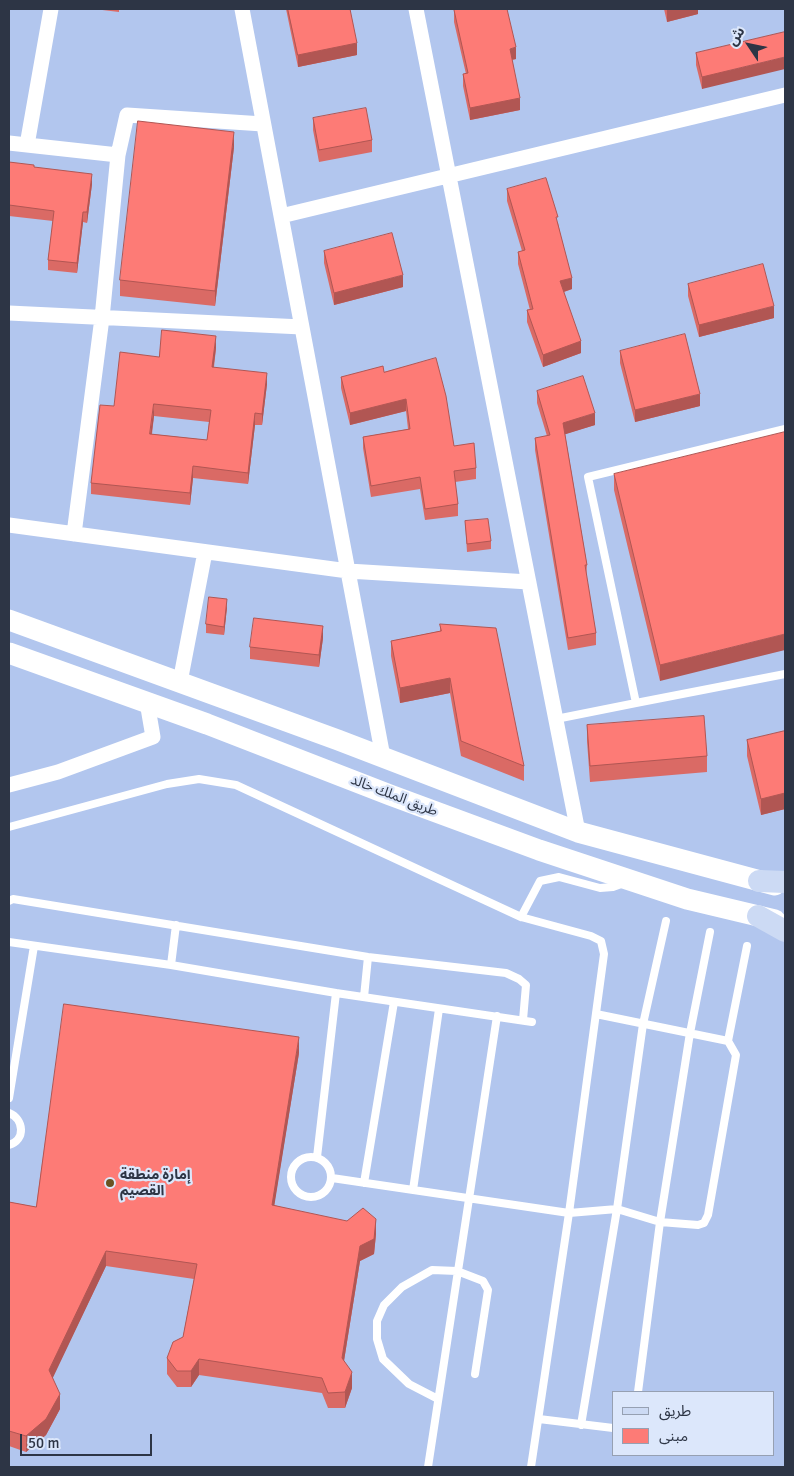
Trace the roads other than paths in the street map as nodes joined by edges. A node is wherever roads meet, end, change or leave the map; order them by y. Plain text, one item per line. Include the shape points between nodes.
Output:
1 (51, 9) edge
2 (242, 9) edge
3 (416, 9) edge
4 (785, 95) edge
5 (263, 124) junction
6 (9, 143) edge
7 (27, 145) junction
8 (118, 155) junction
9 (448, 175) junction
10 (281, 216) junction
11 (9, 313) edge
12 (102, 318) junction
13 (302, 327) junction
14 (785, 429) edge
15 (9, 524) edge
16 (74, 534) junction
17 (205, 552) junction
18 (348, 571) junction
19 (529, 582) junction
20 (9, 620) edge
21 (9, 653) edge
22 (785, 674) edge
23 (180, 682) junction
24 (147, 702) junction
25 (636, 703) junction
26 (556, 719) junction
27 (382, 757) junction
28 (9, 785) edge
29 (9, 827) edge
30 (578, 832) junction
31 (630, 880) junction
32 (759, 881) junction
33 (785, 882) edge
34 (785, 888) edge
35 (9, 901) edge
36 (521, 916) junction
37 (758, 916) junction
38 (666, 921) dead end
39 (785, 923) edge
40 (176, 925) junction
41 (785, 931) edge
42 (710, 932) dead end
43 (9, 942) edge
44 (34, 946) junction
45 (747, 946) dead end
46 (368, 957) junction
47 (171, 965) junction
48 (336, 993) junction
49 (364, 998) junction
50 (394, 1002) junction
51 (439, 1008) junction
52 (596, 1014) junction
53 (497, 1016) junction
54 (523, 1020) junction
55 (532, 1022) dead end
56 (643, 1024) junction
57 (690, 1033) junction
58 (728, 1041) junction
59 (9, 1098) edge
60 (9, 1113) edge
61 (9, 1145) edge
62 (318, 1157) junction
63 (332, 1178) junction
64 (364, 1183) junction
65 (413, 1190) junction
66 (469, 1198) junction
67 (618, 1209) junction
68 (569, 1213) junction
69 (660, 1222) junction
70 (457, 1271) junction
71 (475, 1374) dead end
72 (638, 1391) edge
73 (438, 1399) junction
74 (539, 1419) junction
75 (581, 1424) junction
76 (612, 1428) edge
77 (428, 1467) edge
78 (531, 1467) edge

1 - 7 street
2 - 5 street
3 - 9 street
4 - 9 street
5 - 8 street via 127,115
5 - 10 street
6 - 7 street
7 - 8 street
8 - 12 street
9 - 10 street
9 - 19 street
10 - 13 street
11 - 12 street
12 - 13 street
12 - 16 street
13 - 18 street
14 - 25 lane via 588,477
15 - 16 street
16 - 17 street
17 - 18 street
17 - 23 street
18 - 19 street
18 - 27 street
19 - 26 street
20 - 23 main road
21 - 24 main road, طريق الملك خالد
22 - 25 lane
23 - 27 main road
24 - 28 street via 153,737 58,772
24 - 31 main road, طريق الملك خالد via 539,850
25 - 26 lane
26 - 30 street
27 - 30 main road
29 - 36 lane via 167,784 199,779 236,785
30 - 32 main road
31 - 36 lane via 600,888 559,877 540,881
31 - 37 main road, طريق الملك خالد via 687,899
32 - 33 main road
32 - 34 main road
35 - 40 lane via 14,899
36 - 52 lane via 600,941 604,954
37 - 39 main road, طريق الملك خالد
37 - 41 main road
38 - 56 lane
40 - 46 lane
40 - 47 lane
42 - 57 lane
43 - 44 lane
44 - 47 lane
44 - 59 lane
45 - 58 lane
46 - 49 lane
46 - 54 lane via 506,973 526,985
47 - 48 lane
48 - 49 lane
48 - 62 lane
49 - 50 lane
50 - 51 lane
50 - 64 lane
51 - 53 lane
51 - 65 lane
52 - 56 lane
52 - 68 lane
53 - 54 lane
53 - 66 lane
54 - 55 lane
56 - 57 lane
56 - 67 lane
57 - 58 lane
57 - 69 lane
58 - 69 lane via 736,1055 708,1215 698,1226
60 - 61 lane via 15,1115 22,1131 19,1139
62 - 63 lane via 330,1169
62 - 63 lane via 300,1160 293,1167 292,1185 306,1197 315,1197 323,1194
63 - 64 lane
64 - 65 lane
65 - 66 lane
66 - 68 lane
66 - 70 lane
67 - 68 lane
67 - 69 lane
67 - 75 lane
68 - 74 lane
69 - 72 lane
70 - 71 lane via 483,1281 488,1290
70 - 73 lane
70 - 73 lane via 432,1270 402,1287 384,1305 377,1320 377,1339 383,1359 408,1384
73 - 77 lane
74 - 75 lane
74 - 78 lane
75 - 76 lane

